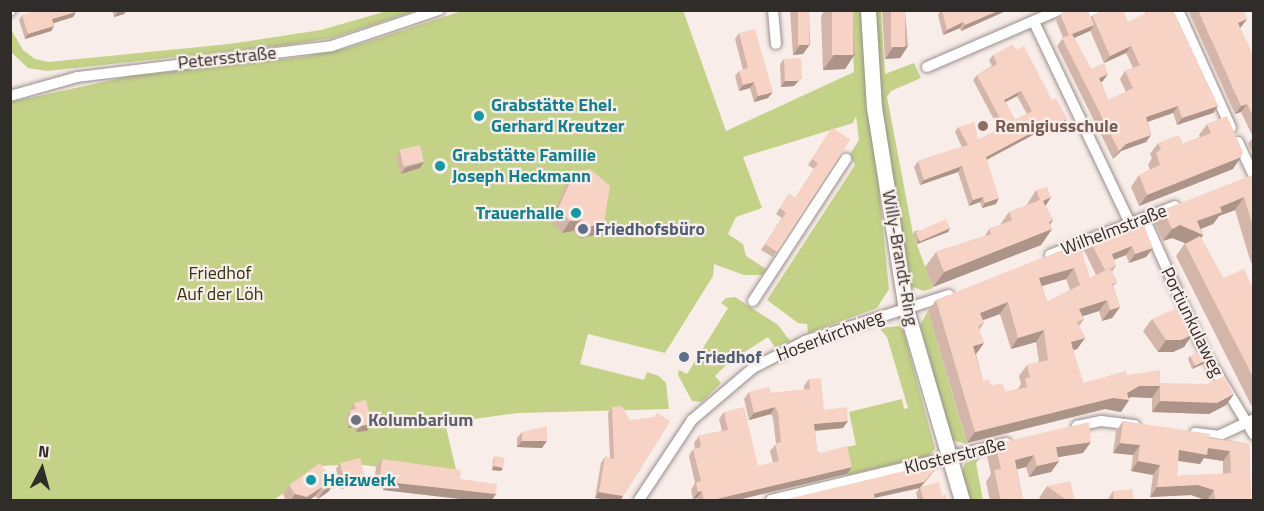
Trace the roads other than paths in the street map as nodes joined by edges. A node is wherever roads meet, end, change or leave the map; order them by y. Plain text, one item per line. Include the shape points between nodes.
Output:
1 (439, 10) edge
2 (773, 10) edge
3 (868, 10) edge
4 (1059, 10) edge
5 (1092, 10) edge
6 (1101, 10) edge
7 (1178, 10) edge
8 (1034, 22) junction
9 (776, 44) dead end
10 (927, 67) dead end
11 (11, 94) edge
12 (846, 159) dead end
13 (1253, 175) edge
14 (1242, 179) edge
15 (1188, 201) edge
16 (1144, 218) junction
17 (1131, 223) junction
18 (1043, 258) edge
19 (966, 288) edge
20 (753, 301) dead end
21 (906, 309) junction
22 (1249, 421) edge
23 (1148, 427) edge
24 (1067, 429) edge
25 (1183, 431) edge
26 (1254, 435) edge
27 (1022, 440) edge
28 (949, 458) junction
29 (639, 501) edge
30 (771, 501) edge
31 (962, 501) edge

1 - 11 street, Petersstraße via 332,46 77,77
2 - 9 street
3 - 21 main road, Willy-Brandt-Ring via 874,107
4 - 8 street
5 - 6 street via 1093,14
7 - 13 street
8 - 10 street
8 - 17 street
12 - 20 street
13 - 14 street
15 - 16 street, Wilhelmstraße
16 - 17 street, Wilhelmstraße
16 - 22 street, Portiunkulaweg via 1206,355
17 - 18 street, Wilhelmstraße
19 - 21 street
21 - 28 main road, Willy-Brandt-Ring
21 - 29 street, Hoserkirchweg via 805,341 753,368 692,420
22 - 25 street via 1218,436
22 - 26 street, Portiunkulaweg
23 - 24 street via 1101,421
27 - 28 street, Klosterstraße
28 - 30 street, Klosterstraße
28 - 31 main road, Willy-Brandt-Ring

